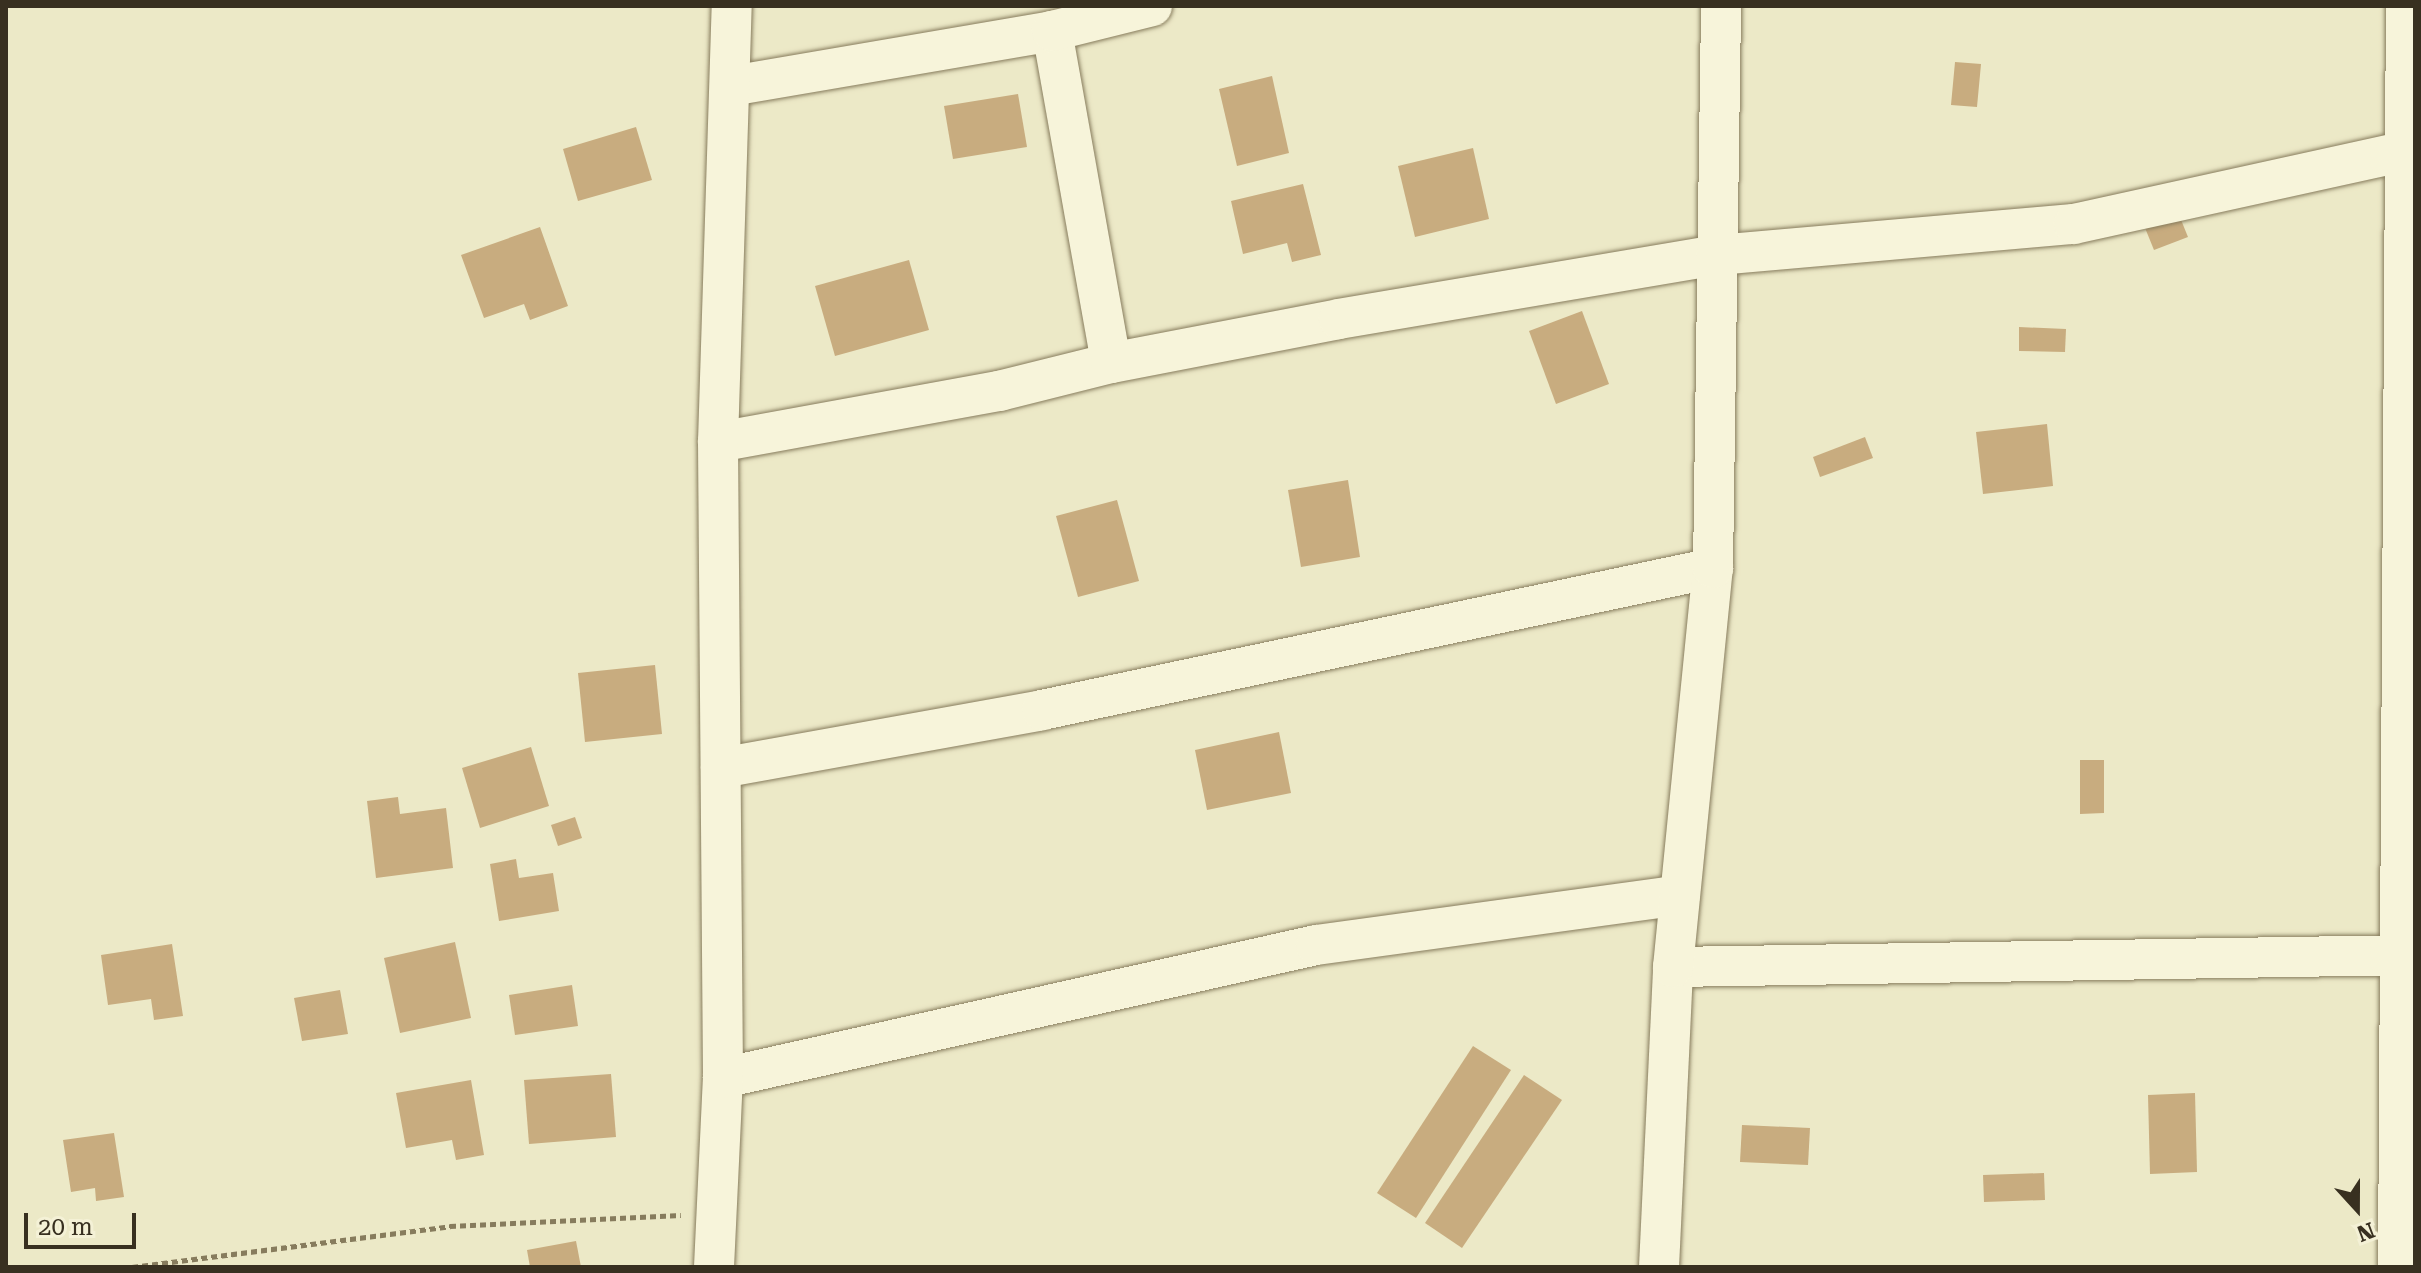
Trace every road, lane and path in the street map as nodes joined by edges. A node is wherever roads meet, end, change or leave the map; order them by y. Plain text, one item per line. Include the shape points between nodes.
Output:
1 (732, 6) edge
2 (1152, 6) edge
3 (1721, 6) edge
4 (2406, 6) edge
5 (1052, 31) junction
6 (731, 86) junction
7 (2410, 150) edge
8 (1717, 255) junction
9 (1111, 363) junction
10 (718, 442) junction
11 (1713, 568) junction
12 (721, 768) junction
13 (1680, 895) junction
14 (2408, 955) edge
15 (1673, 967) junction
16 (723, 1078) junction
17 (714, 1213) junction
18 (132, 1267) edge
19 (714, 1267) edge
20 (1659, 1267) edge
21 (2398, 1267) edge

1 - 6 street
2 - 5 street
3 - 8 street
4 - 7 street
5 - 6 street
5 - 9 street
6 - 10 street
7 - 8 street via 2074,224
7 - 14 street
8 - 9 street
8 - 11 street
9 - 10 street via 999,391
10 - 12 street
11 - 12 street via 1042,710
11 - 13 street
12 - 16 street
13 - 15 street
13 - 16 street via 1316,945
14 - 15 street
14 - 21 street
15 - 20 street
16 - 17 street
17 - 18 path via 450,1226
17 - 19 street

